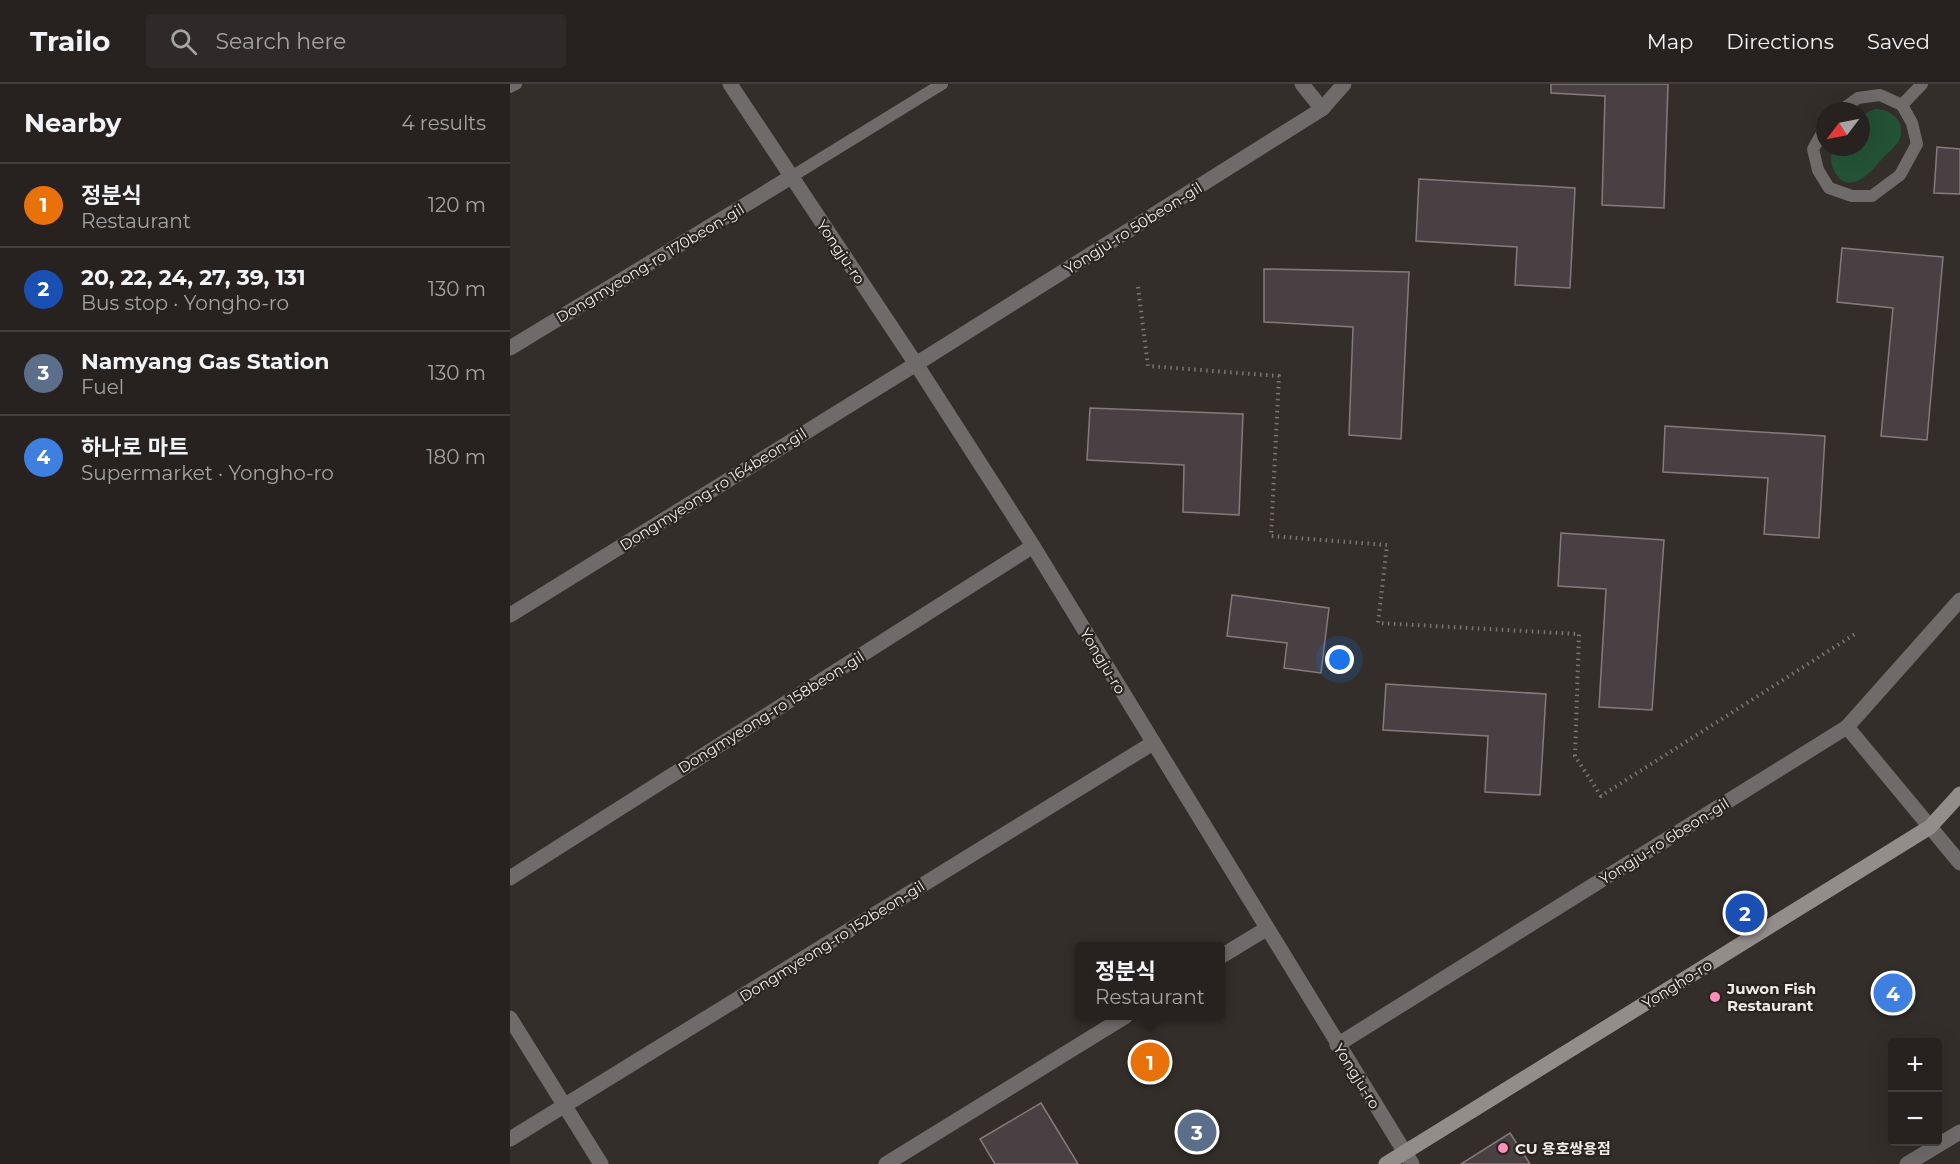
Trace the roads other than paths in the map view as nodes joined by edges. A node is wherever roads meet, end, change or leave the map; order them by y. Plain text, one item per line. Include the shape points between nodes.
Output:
1 (516, 84) edge
2 (730, 84) edge
3 (942, 84) edge
4 (1302, 84) edge
5 (1344, 84) edge
6 (1922, 84) edge
7 (510, 87) edge
8 (1852, 102) edge
9 (1902, 105) junction
10 (1322, 109) junction
11 (1816, 145) edge
12 (791, 177) junction
13 (510, 348) edge
14 (916, 364) junction
15 (1033, 546) junction
16 (1960, 600) edge
17 (510, 615) edge
18 (1846, 728) junction
19 (1153, 743) junction
20 (1960, 794) edge
21 (1930, 827) junction
22 (1960, 863) edge
23 (510, 878) edge
24 (1266, 929) junction
25 (1225, 955) edge
26 (510, 1018) edge
27 (1120, 1020) edge
28 (1337, 1045) junction
29 (565, 1106) junction
30 (1960, 1132) edge
31 (510, 1139) edge
32 (1408, 1158) edge
33 (601, 1164) edge
34 (886, 1164) edge
35 (1386, 1164) edge
36 (1908, 1164) edge

1 - 7 lane
2 - 12 street, Yongju-ro
3 - 12 lane
4 - 10 street
5 - 10 street, Yongju-ro 50beon-gil
6 - 9 lane
8 - 9 lane via 1880,95
9 - 11 lane via 1917,144 1900,175 1872,196 1852,196 1830,188 1818,170
10 - 14 street, Yongju-ro 50beon-gil
12 - 13 street, Dongmyeong-ro 170beon-gil
12 - 14 street, Yongju-ro
14 - 15 street, Yongju-ro
14 - 17 street, Dongmyeong-ro 164beon-gil
15 - 19 street, Yongju-ro
15 - 23 street, Dongmyeong-ro 158beon-gil
16 - 18 street, Yongju-ro 6beon-gil
18 - 21 street
18 - 28 street, Yongju-ro 6beon-gil
19 - 24 street, Yongju-ro
19 - 29 street, Dongmyeong-ro 152beon-gil
20 - 21 main road, Yongho-ro
21 - 22 street
21 - 32 main road, Yongho-ro
24 - 25 street
24 - 28 street, Yongju-ro
26 - 29 street
27 - 34 street
28 - 32 street, Yongju-ro
29 - 31 street, Dongmyeong-ro 152beon-gil
29 - 33 street
30 - 36 street
32 - 35 main road, Yongho-ro

